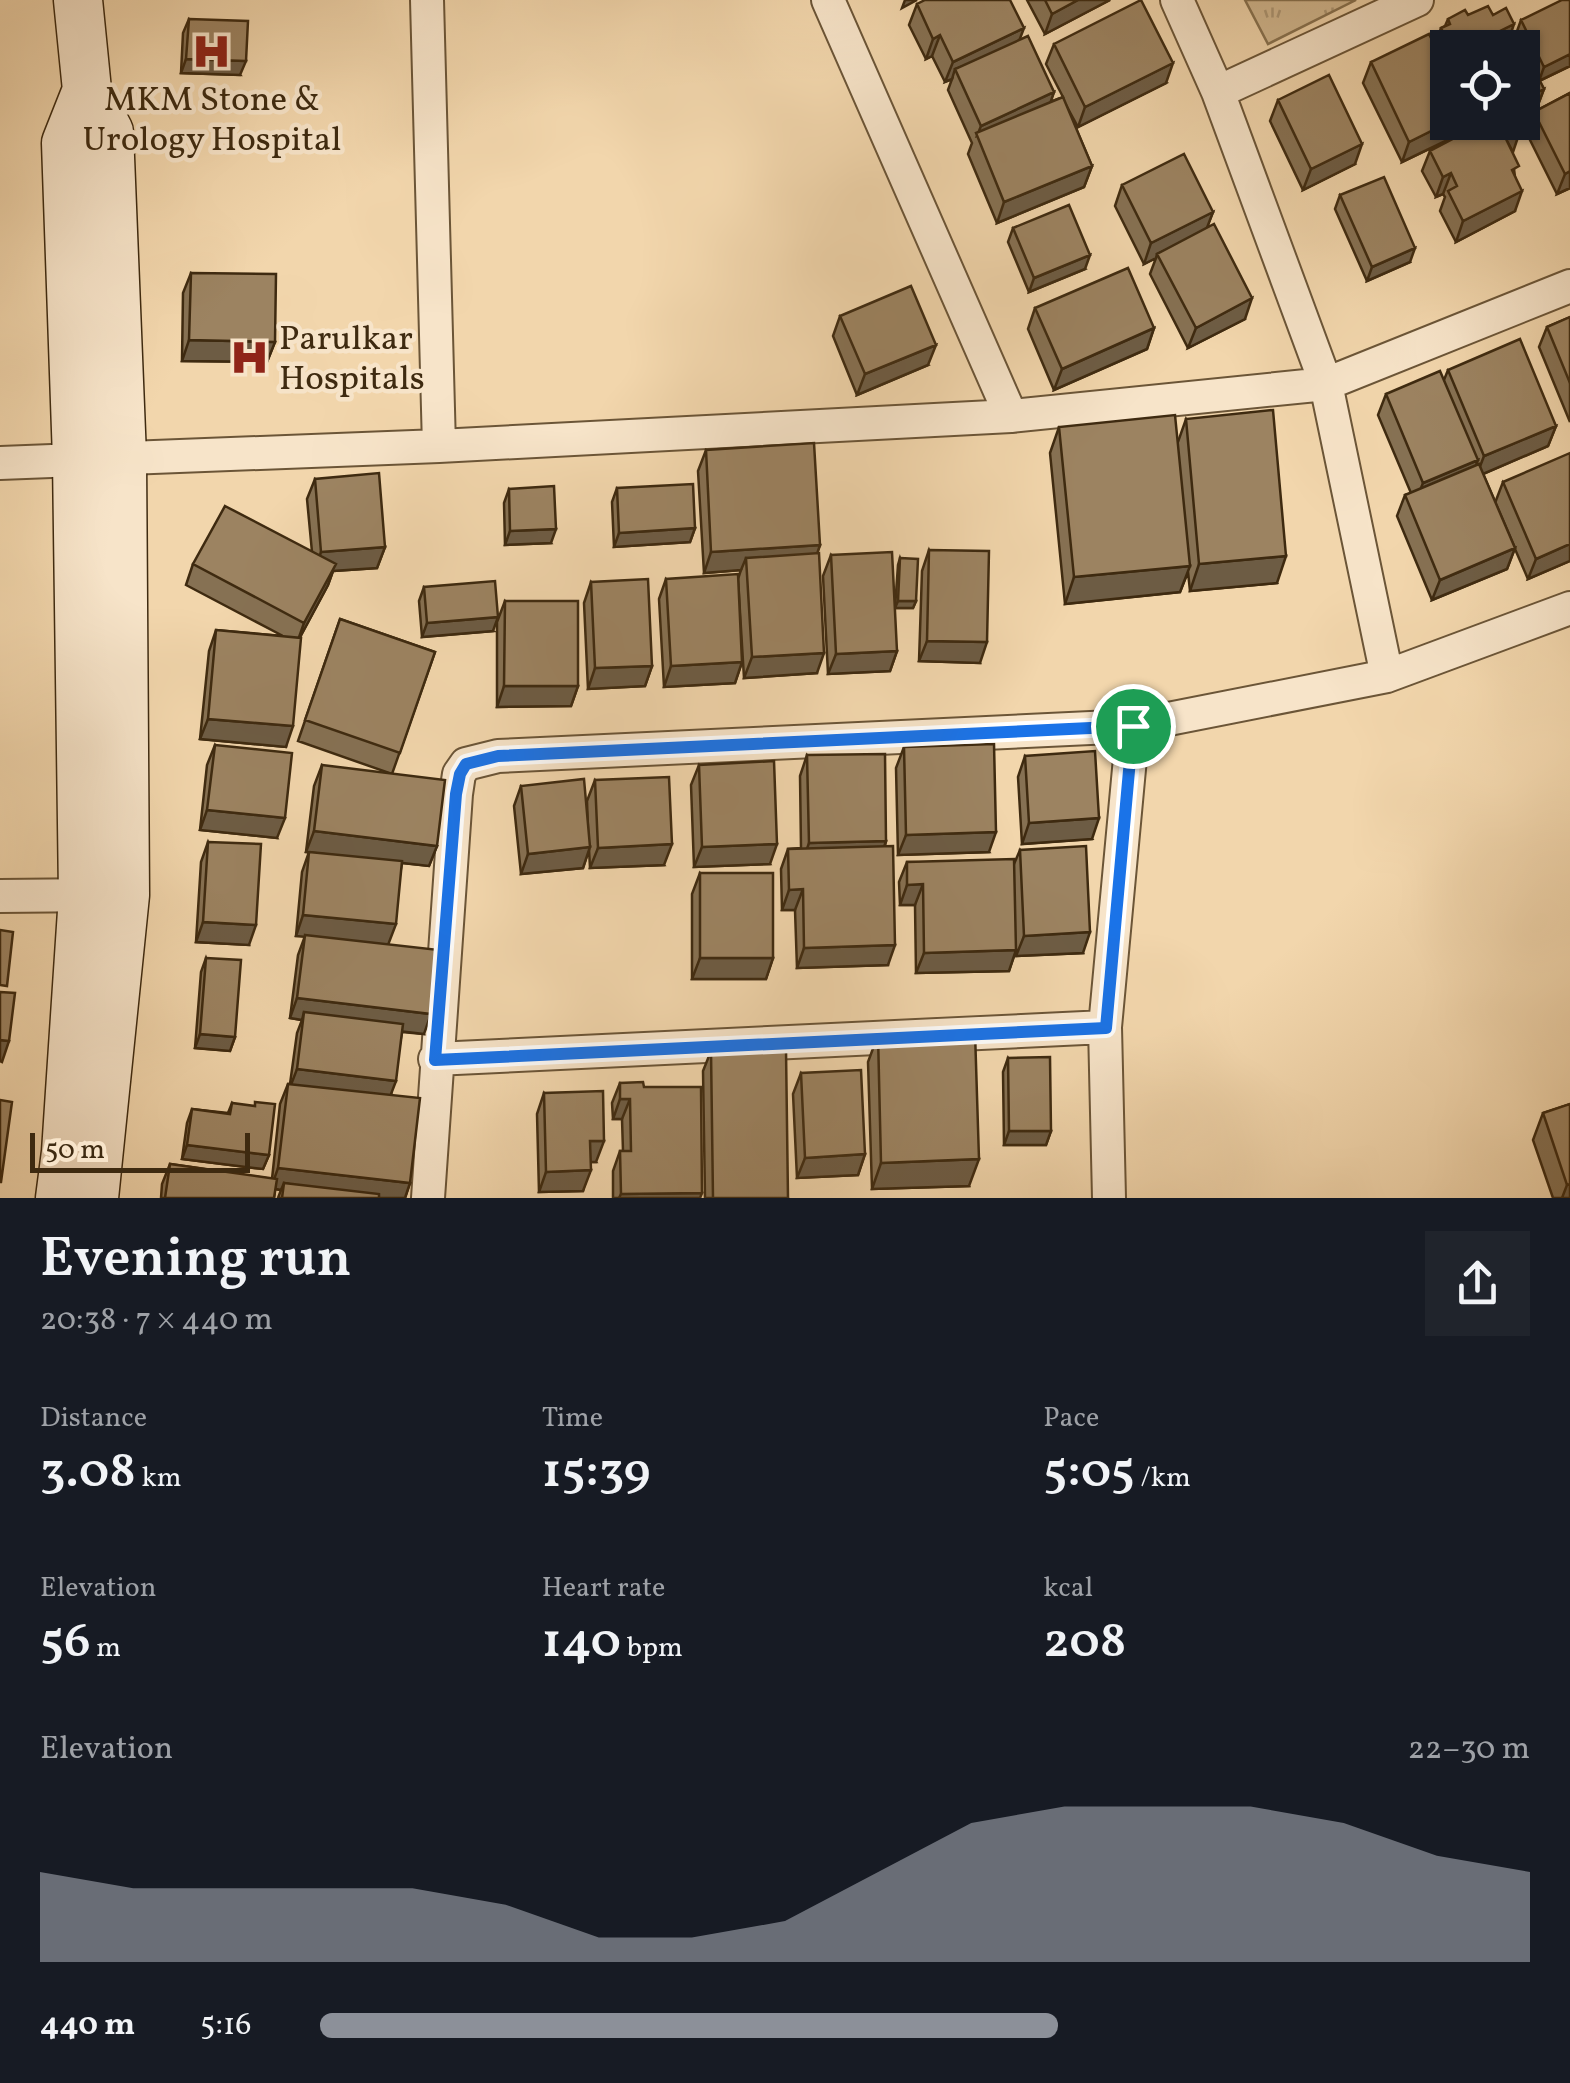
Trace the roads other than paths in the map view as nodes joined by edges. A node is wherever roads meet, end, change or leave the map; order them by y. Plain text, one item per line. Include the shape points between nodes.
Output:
1 (78, 0) edge
2 (428, 0) edge
3 (828, 0) edge
4 (1177, 0) edge
5 (1417, 0) edge
6 (1218, 92) junction
7 (1570, 286) edge
8 (1326, 384) junction
9 (1011, 416) junction
10 (439, 446) junction
11 (100, 458) junction
12 (0, 463) edge
13 (1570, 608) edge
14 (1386, 676) junction
15 (1133, 726) junction
16 (104, 895) junction
17 (0, 896) edge
18 (1106, 1028) junction
19 (435, 1060) junction
20 (60, 1198) edge
21 (94, 1198) edge
22 (428, 1198) edge
23 (1109, 1198) edge

1 - 11 main road via 86,90 109,132
2 - 10 street
3 - 9 street
4 - 6 street
5 - 6 street
6 - 8 street
7 - 8 street
8 - 9 street
8 - 14 street
9 - 10 street
10 - 11 street
11 - 12 street
11 - 16 main road
13 - 14 street
14 - 15 street
15 - 18 street
15 - 19 street via 498,756 466,764 456,794
16 - 17 street
16 - 20 main road
16 - 21 main road
18 - 19 street
18 - 23 street
19 - 22 street

